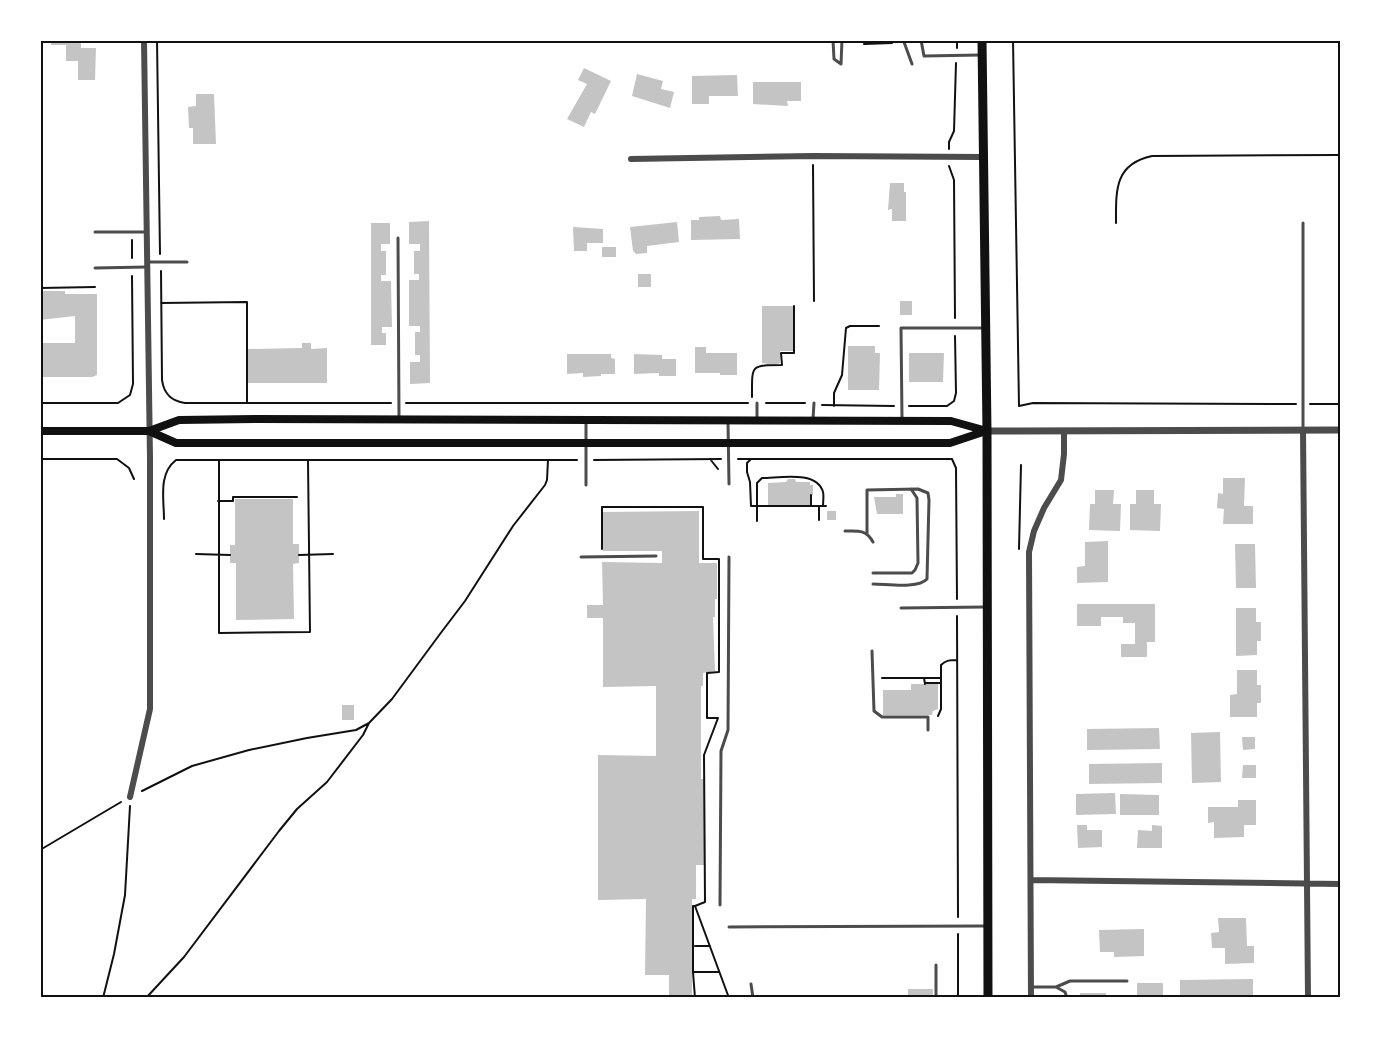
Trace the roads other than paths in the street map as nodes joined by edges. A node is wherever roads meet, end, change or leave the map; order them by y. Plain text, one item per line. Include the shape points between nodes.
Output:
1 (144, 40) edge
2 (833, 40) edge
3 (842, 40) edge
4 (901, 40) edge
5 (921, 40) edge
6 (982, 40) edge
7 (982, 54) junction
8 (912, 64) dead end
9 (983, 157) junction
10 (631, 159) dead end
11 (1303, 222) dead end
12 (94, 232) dead end
13 (147, 232) junction
14 (398, 238) dead end
15 (187, 262) dead end
16 (147, 265) junction
17 (95, 268) dead end
18 (985, 328) junction
19 (757, 402) road end
20 (814, 403) road end
21 (399, 419) junction
22 (586, 420) junction
23 (728, 420) junction
24 (757, 420) junction
25 (813, 420) junction
26 (902, 420) junction
27 (1304, 430) junction
28 (1341, 430) edge
29 (40, 431) edge
30 (149, 431) junction
31 (987, 431) junction
32 (1064, 431) junction
33 (586, 443) junction
34 (728, 443) junction
35 (729, 484) dead end
36 (586, 485) dead end
37 (911, 489) junction
38 (845, 531) dead end
39 (867, 534) junction
40 (873, 542) dead end
41 (656, 556) dead end
42 (582, 557) dead end
43 (729, 557) dead end
44 (873, 573) dead end
45 (873, 584) dead end
46 (987, 607) junction
47 (900, 608) dead end
48 (872, 651) dead end
49 (928, 730) dead end
50 (130, 797) road end
51 (1031, 880) junction
52 (1341, 884) edge
53 (1307, 885) junction
54 (720, 905) dead end
55 (988, 926) junction
56 (729, 927) dead end
57 (936, 965) dead end
58 (1127, 981) dead end
59 (752, 984) dead end
60 (1031, 987) junction
61 (1056, 987) junction
62 (753, 998) edge
63 (936, 998) edge
64 (988, 998) edge
65 (1031, 998) edge
66 (1067, 998) edge
67 (1308, 998) edge

1 - 13 street
2 - 3 lane via 834,59 841,64
4 - 8 lane
5 - 7 lane via 924,56
6 - 7 main road
7 - 9 main road
9 - 10 street
9 - 18 main road
11 - 27 lane
12 - 13 lane
13 - 16 street
14 - 21 lane
15 - 16 lane
16 - 17 lane
16 - 30 street
18 - 26 lane via 901,328
18 - 31 main road
19 - 24 lane
20 - 25 lane
21 - 22 main road
21 - 30 main road via 179,420
22 - 23 main road
22 - 33 lane
23 - 24 main road
23 - 34 lane
24 - 25 main road
25 - 26 main road
26 - 31 main road via 951,421
27 - 28 street
27 - 32 street
27 - 53 street
29 - 30 main road
30 - 33 main road via 176,443
30 - 50 street via 150,709
31 - 32 street
31 - 34 main road via 950,443
31 - 46 main road
32 - 51 street via 1061,480 1044,508 1029,552
33 - 34 main road
33 - 36 lane
34 - 35 lane
37 - 39 lane via 867,490
37 - 44 lane via 917,498 915,570
37 - 45 lane via 928,493 927,579 916,585
38 - 39 lane
39 - 40 lane
41 - 42 lane
43 - 54 lane via 728,730 721,751
46 - 47 lane
46 - 55 main road
48 - 49 lane via 874,711 882,717 928,717
51 - 53 street
51 - 60 street
52 - 53 street
53 - 67 street
55 - 56 lane
55 - 64 main road
57 - 63 lane
58 - 61 lane via 1070,981
59 - 62 lane
60 - 61 lane
60 - 65 street
61 - 66 lane

